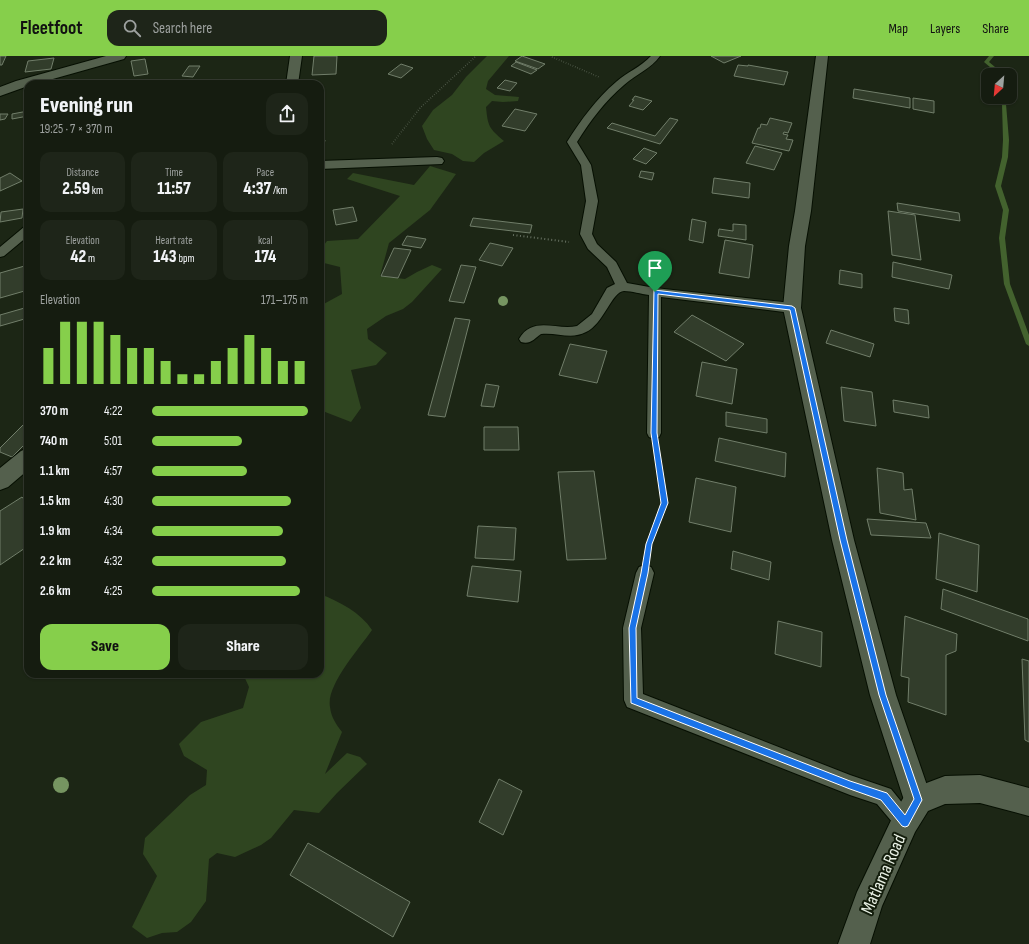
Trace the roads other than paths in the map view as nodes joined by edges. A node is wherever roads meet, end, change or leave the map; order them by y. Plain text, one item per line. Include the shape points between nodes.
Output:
1 (120, 56) edge
2 (296, 56) edge
3 (656, 56) edge
4 (822, 56) edge
5 (34, 80) edge
6 (293, 80) edge
7 (24, 83) edge
8 (0, 92) edge
9 (437, 161) dead end
10 (324, 164) edge
11 (24, 233) edge
12 (0, 253) edge
13 (622, 286) junction
14 (655, 292) junction
15 (792, 308) junction
16 (526, 339) dead end
17 (654, 433) road end
18 (24, 460) edge
19 (0, 481) edge
20 (645, 573) road end
21 (1029, 802) edge
22 (912, 811) junction
23 (854, 944) edge

1 - 5 street
2 - 6 street
3 - 13 lane via 650,64 619,84 586,121 572,142 586,165 590,187 592,201 586,234 592,246 612,265
4 - 15 street via 797,246
7 - 8 street
9 - 10 street
11 - 12 lane
13 - 14 lane
13 - 16 lane via 611,291 602,310 582,329 564,332 538,330
14 - 15 lane
14 - 17 lane
15 - 22 street via 843,540
18 - 19 street
20 - 22 lane via 632,628 634,700 884,796
21 - 22 street via 980,789 945,790
22 - 23 street, Matlama Road via 868,903

